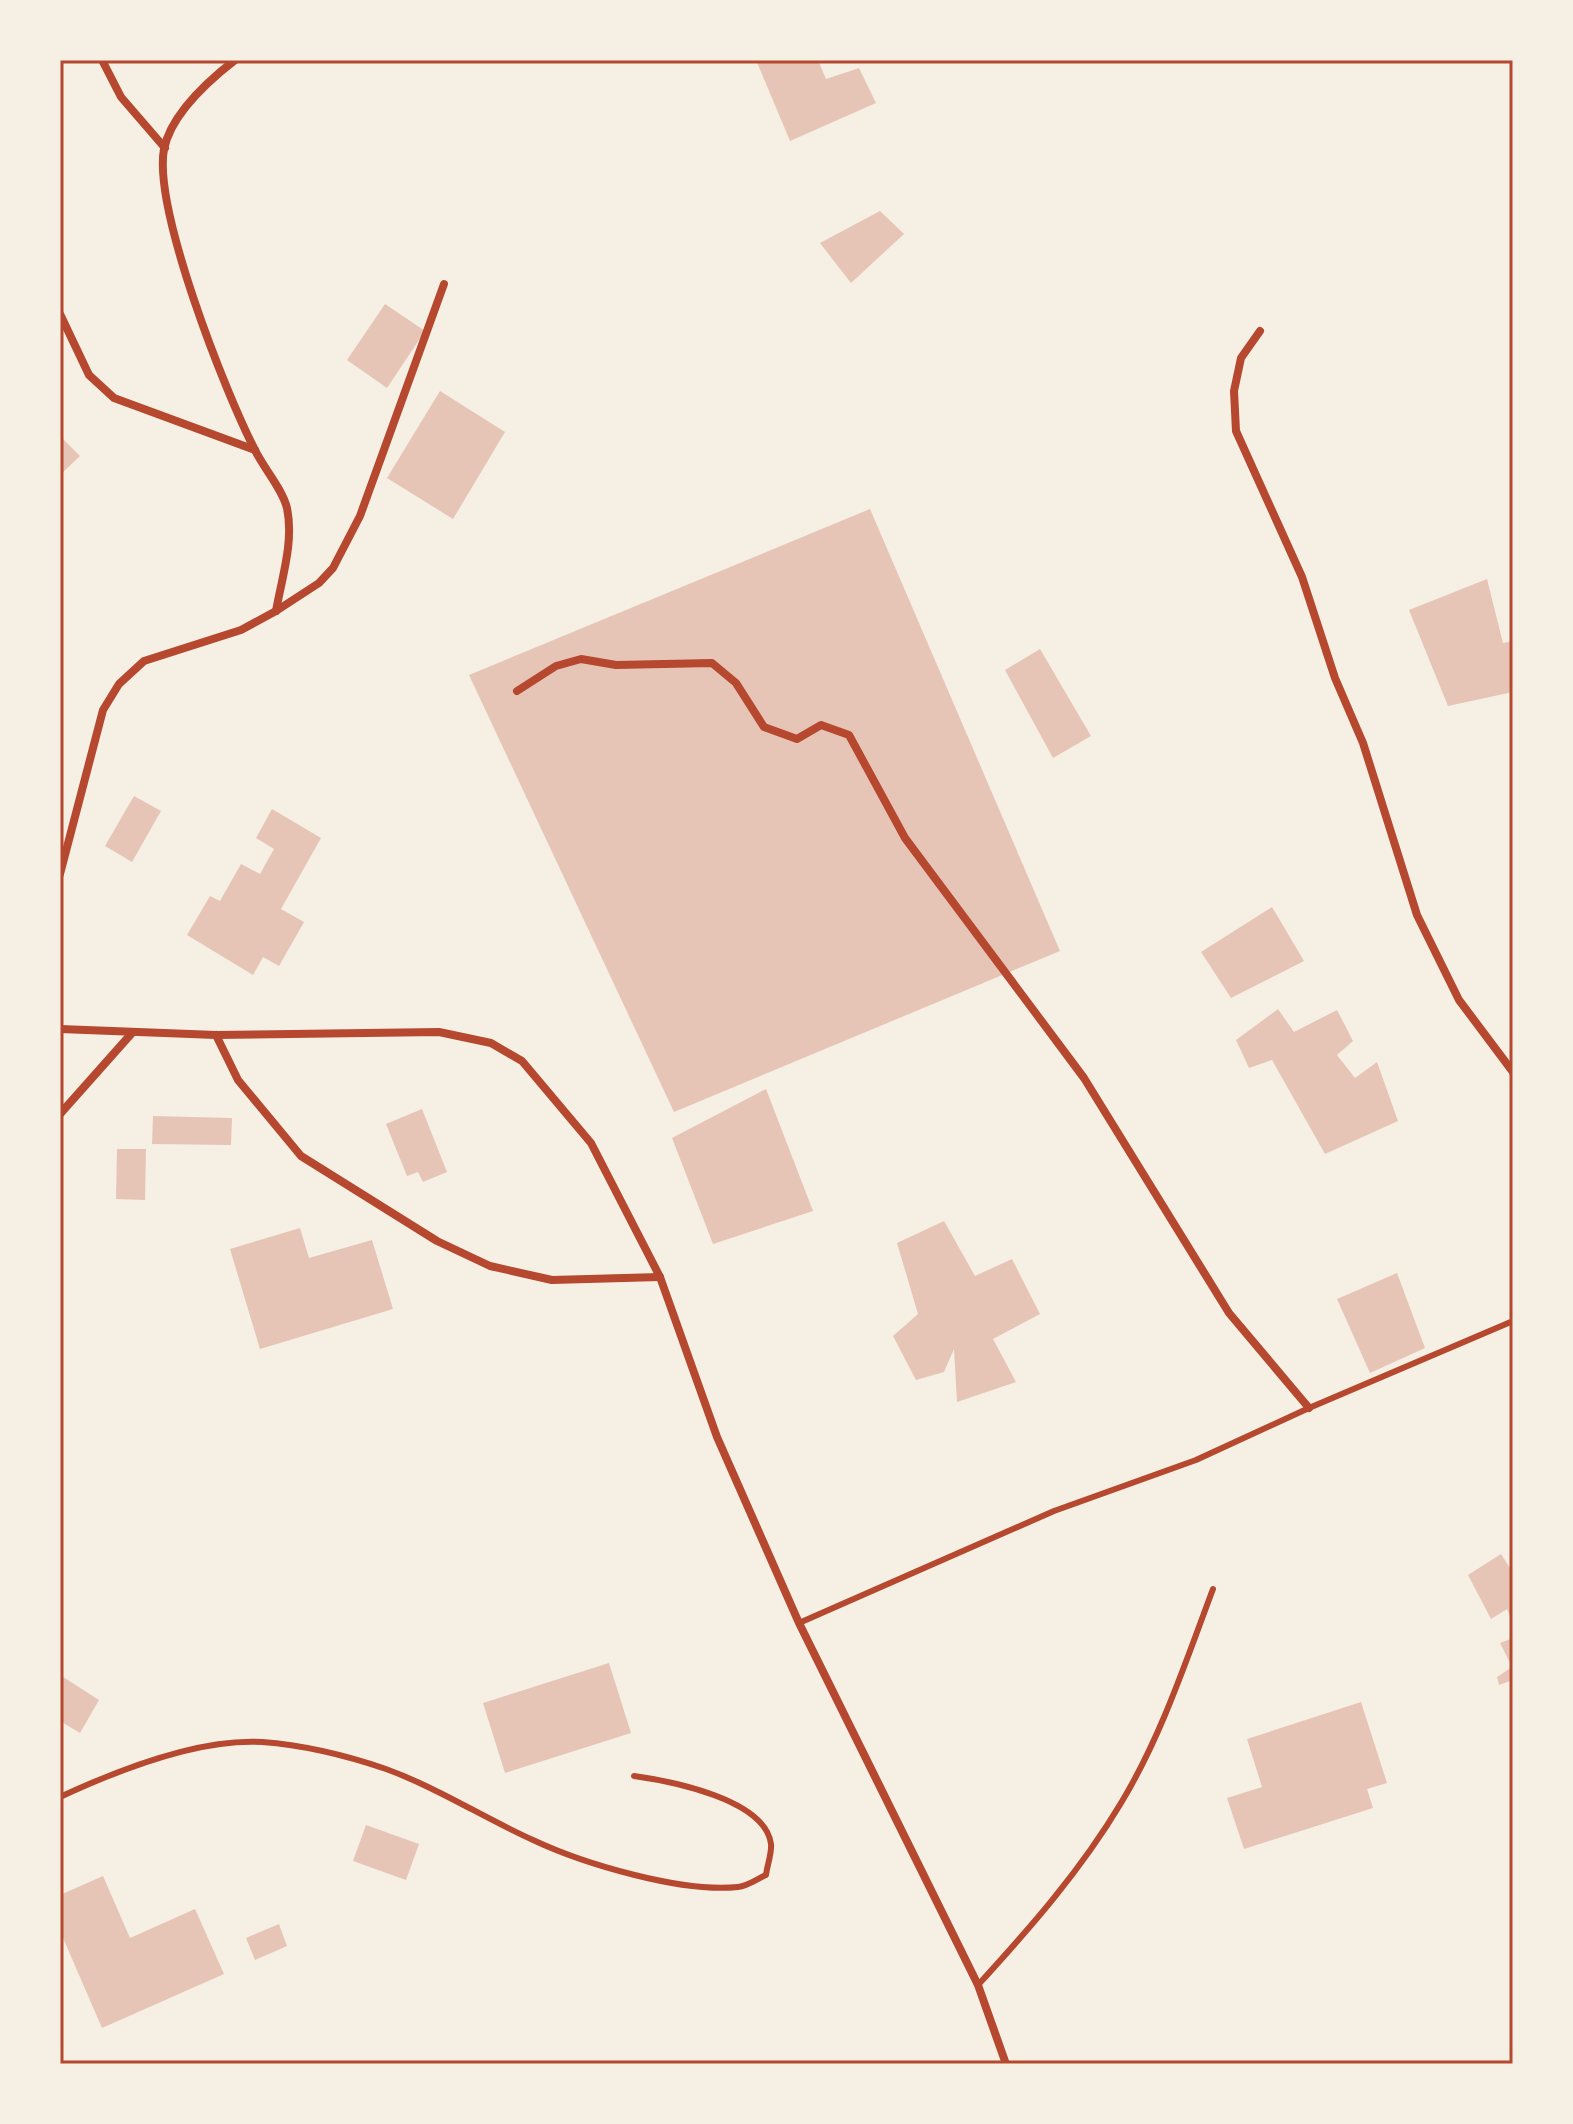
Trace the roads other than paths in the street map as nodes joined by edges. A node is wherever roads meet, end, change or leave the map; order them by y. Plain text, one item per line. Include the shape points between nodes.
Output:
1 (102, 60) edge
2 (235, 60) edge
3 (165, 148) junction
4 (444, 284) dead end
5 (60, 314) edge
6 (1260, 331) dead end
7 (255, 450) junction
8 (276, 611) junction
9 (517, 691) dead end
10 (60, 874) edge
11 (60, 1029) edge
12 (132, 1033) junction
13 (216, 1035) junction
14 (1513, 1072) edge
15 (60, 1114) edge
16 (660, 1277) junction
17 (1513, 1321) edge
18 (1309, 1408) junction
19 (1213, 1589) dead end
20 (799, 1623) junction
21 (634, 1776) dead end
22 (60, 1797) edge
23 (978, 1985) junction
24 (1006, 2064) edge

1 - 3 street via 121,97
2 - 3 street via 185,111
3 - 7 street via 162,174 169,216 200,312
4 - 8 street via 355,527 319,583
5 - 7 street via 89,375 114,398
6 - 14 street via 1241,358 1234,391 1236,431 1302,577 1363,743 1417,915 1459,1000
7 - 8 street via 286,503 289,522
8 - 10 street via 241,630 144,661 119,684 103,710
9 - 18 street via 556,666 581,659 616,665 712,663 736,683 764,727 797,739 821,725 849,735 905,838 1084,1078 1229,1313
11 - 12 street
12 - 13 street
12 - 15 street
13 - 16 street via 238,1080 301,1156 437,1241 490,1266 552,1280
13 - 16 street via 439,1032 491,1043 522,1061 591,1143
16 - 20 street via 717,1437
17 - 18 lane
18 - 20 lane via 1196,1460 1054,1511
19 - 23 lane via 1174,1693 1123,1799 1055,1901
20 - 23 street
21 - 22 lane via 679,1783 734,1804 761,1823 771,1844 766,1875 741,1887 718,1887 629,1874 534,1841 385,1769 262,1742 214,1743
23 - 24 street

